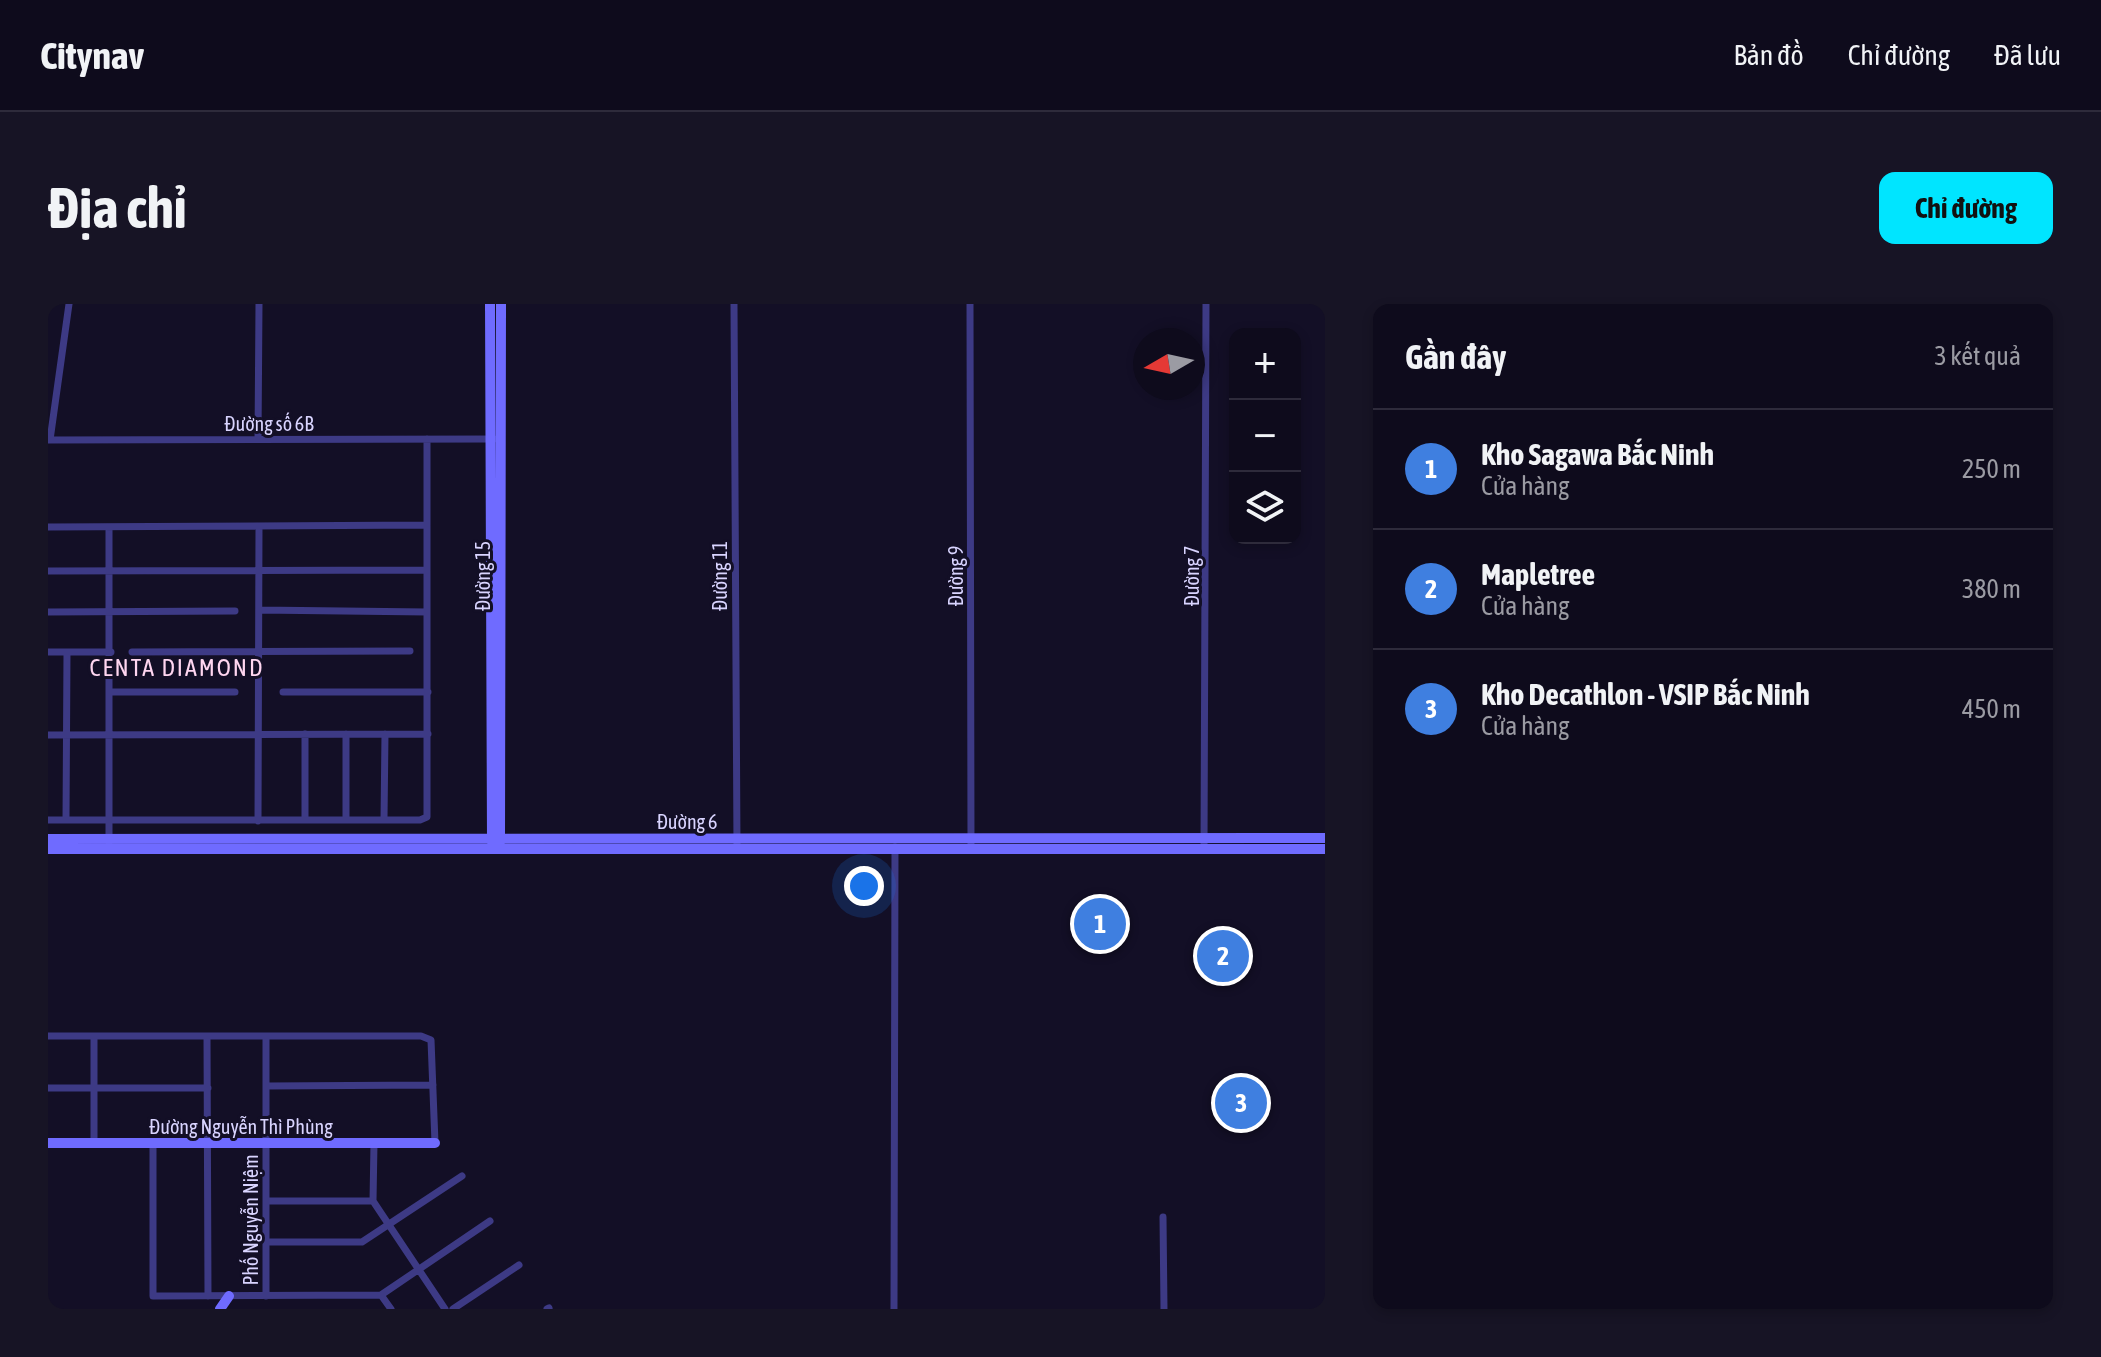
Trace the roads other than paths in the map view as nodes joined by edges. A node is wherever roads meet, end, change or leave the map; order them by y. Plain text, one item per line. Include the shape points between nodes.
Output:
1 (69, 304) edge
2 (259, 304) edge
3 (490, 304) edge
4 (501, 304) edge
5 (734, 304) edge
6 (970, 304) edge
7 (1206, 304) edge
8 (258, 439) junction
9 (427, 439) junction
10 (496, 439) junction
11 (49, 440) edge
12 (427, 525) junction
13 (48, 527) edge
14 (109, 527) junction
15 (259, 527) junction
16 (259, 570) junction
17 (427, 570) junction
18 (48, 571) edge
19 (110, 571) junction
20 (259, 610) junction
21 (235, 611) dead end
22 (48, 612) edge
23 (111, 612) junction
24 (427, 612) junction
25 (410, 651) dead end
26 (48, 652) edge
27 (67, 652) junction
28 (111, 652) junction
29 (132, 652) dead end
30 (259, 652) junction
31 (110, 692) junction
32 (235, 692) dead end
33 (283, 692) dead end
34 (428, 692) junction
35 (305, 734) junction
36 (346, 734) junction
37 (385, 734) junction
38 (428, 734) junction
39 (48, 735) edge
40 (67, 735) junction
41 (110, 735) junction
42 (259, 735) junction
43 (48, 820) edge
44 (66, 820) junction
45 (305, 820) junction
46 (346, 820) junction
47 (384, 820) junction
48 (258, 821) junction
49 (109, 822) junction
50 (1325, 838) edge
51 (48, 839) edge
52 (895, 842) junction
53 (971, 842) junction
54 (1204, 842) junction
55 (496, 843) junction
56 (737, 843) junction
57 (109, 844) junction
58 (48, 849) edge
59 (1325, 849) edge
60 (48, 1036) edge
61 (94, 1036) junction
62 (207, 1036) junction
63 (266, 1036) junction
64 (433, 1085) junction
65 (266, 1086) junction
66 (48, 1088) edge
67 (208, 1088) junction
68 (95, 1089) junction
69 (48, 1143) edge
70 (208, 1143) junction
71 (374, 1143) junction
72 (435, 1143) joint
73 (94, 1144) junction
74 (153, 1144) junction
75 (266, 1144) junction
76 (462, 1176) dead end
77 (267, 1201) junction
78 (373, 1201) junction
79 (1163, 1217) dead end
80 (490, 1221) dead end
81 (389, 1225) junction
82 (267, 1242) junction
83 (519, 1265) dead end
84 (418, 1269) junction
85 (381, 1295) junction
86 (208, 1296) junction
87 (229, 1296) junction
88 (266, 1296) junction
89 (220, 1309) edge
90 (391, 1309) edge
91 (445, 1309) edge
92 (453, 1309) edge
93 (894, 1309) edge
94 (1164, 1309) edge

1 - 11 street
2 - 8 street
3 - 10 main road, Đường 15
4 - 10 main road, Đường 15
5 - 56 street, Đường 11
6 - 53 street, Đường 9
7 - 54 street, Đường 7
8 - 9 street, Đường số 6B
8 - 11 street, Đường số 6B
9 - 10 street, Đường số 6B
9 - 12 street
10 - 55 main road, Đường 15
12 - 15 street
12 - 17 street
13 - 14 street
14 - 15 street
14 - 19 street
15 - 16 street
16 - 17 street
16 - 19 street
16 - 20 street
17 - 24 street
18 - 19 street
19 - 23 street
20 - 24 street
20 - 30 street
21 - 23 street
22 - 23 street
23 - 28 street
24 - 34 street
25 - 30 street
26 - 27 street
27 - 28 street
27 - 40 street
28 - 31 street
29 - 30 street
30 - 42 street
31 - 32 street
31 - 41 street
33 - 34 street
34 - 38 street
35 - 36 street
35 - 42 street
35 - 45 street
36 - 37 street
36 - 46 street
37 - 38 street
37 - 47 street
38 - 47 street via 427,817
39 - 40 street
40 - 41 street
40 - 44 street
41 - 42 street
41 - 49 street
42 - 48 street
43 - 44 street
44 - 49 street
45 - 46 street
45 - 48 street
46 - 47 street
48 - 49 street
49 - 57 street
50 - 54 main road, Đường 6
51 - 57 main road, Đường 6
52 - 53 main road, Đường 6
52 - 56 main road, Đường 6
52 - 93 street
53 - 54 main road, Đường 6
54 - 59 main road, Đường 6
55 - 56 main road, Đường 6
55 - 57 main road, Đường 6
57 - 58 main road, Đường 6
60 - 61 street
61 - 62 street
61 - 68 street
62 - 63 street
62 - 67 street
63 - 64 street via 421,1036 431,1040
63 - 65 street, Phố Nguyễn Niệm
64 - 65 street
64 - 72 street
65 - 75 street, Phố Nguyễn Niệm
66 - 68 street
67 - 68 street
67 - 70 street
68 - 73 street
69 - 73 main road, Đường Nguyễn Thì Phùng
70 - 74 main road, Đường Nguyễn Thì Phùng
70 - 75 main road, Đường Nguyễn Thì Phùng
70 - 86 street
71 - 72 main road, Đường Nguyễn Thì Phùng
71 - 75 main road, Đường Nguyễn Thì Phùng
71 - 78 street
73 - 74 main road, Đường Nguyễn Thì Phùng
74 - 86 street via 153,1296
75 - 77 street, Phố Nguyễn Niệm
76 - 81 street
77 - 78 street
77 - 82 street, Phố Nguyễn Niệm
78 - 81 street
79 - 94 street
80 - 84 street
81 - 82 street via 362,1242
81 - 84 street
82 - 88 street, Phố Nguyễn Niệm
83 - 92 street
84 - 85 street
84 - 91 street
85 - 88 street
85 - 90 street
86 - 87 street
87 - 88 street
87 - 89 main road

